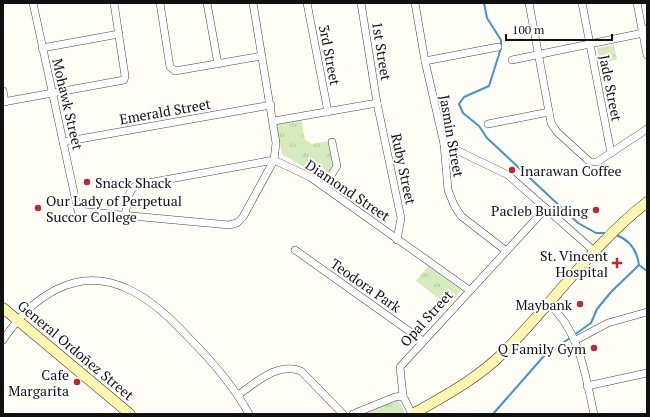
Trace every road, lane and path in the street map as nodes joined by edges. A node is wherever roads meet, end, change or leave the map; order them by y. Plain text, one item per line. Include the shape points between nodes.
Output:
1 (33, 3) edge
2 (114, 3) edge
3 (160, 3) edge
4 (207, 3) edge
5 (253, 3) edge
6 (307, 3) edge
7 (361, 3) edge
8 (415, 3) edge
9 (529, 3) edge
10 (582, 3) edge
11 (637, 3) edge
12 (646, 32) edge
13 (119, 34) junction
14 (590, 45) junction
15 (498, 47) dead end
16 (42, 48) junction
17 (539, 55) junction
18 (647, 55) edge
19 (262, 56) junction
20 (512, 60) dead end
21 (425, 61) junction
22 (218, 64) junction
23 (3, 91) edge
24 (53, 94) junction
25 (4, 102) edge
26 (377, 103) junction
27 (271, 106) junction
28 (328, 112) junction
29 (549, 112) junction
30 (274, 122) junction
31 (488, 124) dead end
32 (647, 129) edge
33 (63, 142) junction
34 (332, 142) dead end
35 (444, 144) junction
36 (610, 154) junction
37 (274, 160) junction
38 (324, 187) junction
39 (647, 202) edge
40 (546, 208) junction
41 (125, 216) junction
42 (397, 240) junction
43 (295, 250) dead end
44 (505, 250) junction
45 (594, 251) junction
46 (469, 290) junction
47 (548, 302) junction
48 (3, 308) edge
49 (647, 312) edge
50 (17, 320) junction
51 (574, 337) junction
52 (3, 340) edge
53 (423, 341) junction
54 (647, 373) edge
55 (587, 386) junction
56 (238, 394) junction
57 (402, 396) junction
58 (423, 411) edge
59 (130, 414) edge
60 (249, 414) edge
61 (342, 414) edge
62 (353, 414) edge
63 (413, 414) edge
64 (594, 414) edge

1 - 16 street, Mohawk Street
2 - 13 street
3 - 22 street via 172,70
4 - 22 street
5 - 19 street
6 - 28 street, 3rd Street
7 - 26 street, 1st Street
8 - 21 street, Jasmin Street
9 - 17 street
10 - 14 street, Jade Street
11 - 12 street
12 - 14 street
12 - 18 street
13 - 16 street
13 - 24 street via 124,80
14 - 17 street
14 - 36 street, Jade Street
15 - 21 street
16 - 24 street, Mohawk Street
17 - 20 street
17 - 29 street
19 - 22 street
19 - 27 street
21 - 35 street, Jasmin Street
23 - 25 street
24 - 25 street
24 - 33 street, Mohawk Street
26 - 28 street
26 - 42 street, Ruby Street via 401,218
27 - 30 street
27 - 33 street, Emerald Street
28 - 30 street
29 - 31 street
29 - 36 street via 557,132 586,160 598,162
30 - 37 street
32 - 36 street
33 - 41 street, Mohawk Street via 78,211
34 - 38 street via 337,166
35 - 40 street via 508,174
35 - 44 street, Jasmin Street via 448,190 454,205 461,216
37 - 38 street, Diamond Street via 310,177
37 - 41 street via 137,185 130,192
37 - 41 street via 237,223 229,225
38 - 42 street, Diamond Street
39 - 45 main road via 617,226
40 - 44 street, Opal Street
40 - 45 street
42 - 46 street, Diamond Street
43 - 53 street, Teodora Park
44 - 46 street, Opal Street
45 - 47 main road
46 - 53 street, Opal Street
47 - 51 street via 559,312
47 - 58 main road via 483,370
48 - 50 main road, General Ordoñez Street
49 - 51 street via 608,323
50 - 52 street
50 - 56 street via 43,296 57,288 91,281 119,285 149,301 169,318 212,361
50 - 59 main road, General Ordoñez Street
51 - 55 street
53 - 57 street, Opal Street via 400,367
54 - 55 street
55 - 64 street
56 - 60 street
56 - 61 street via 274,371 296,370 307,376
57 - 62 street
57 - 63 street, Opal Street
58 - 63 main road

